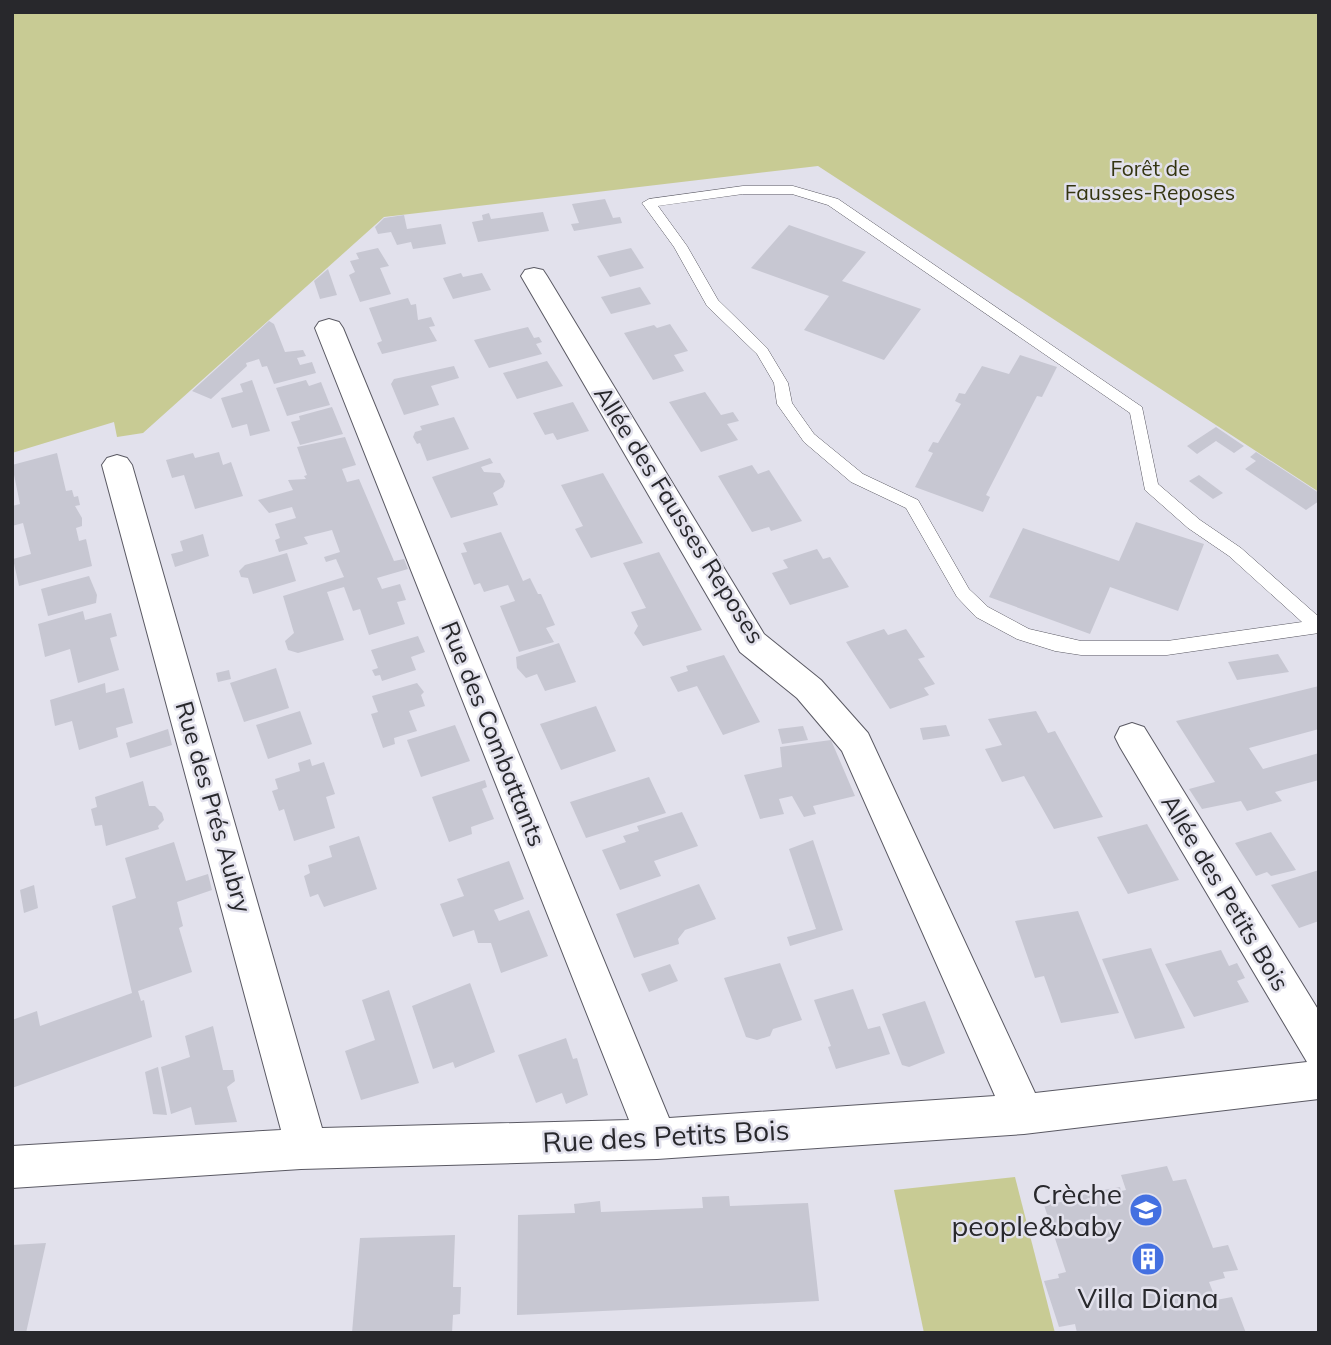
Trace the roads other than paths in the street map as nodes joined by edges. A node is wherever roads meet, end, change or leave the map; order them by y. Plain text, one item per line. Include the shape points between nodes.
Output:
1 (534, 276) dead end
2 (330, 328) dead end
3 (117, 465) dead end
4 (1318, 626) edge
5 (1132, 737) dead end
6 (1319, 1048) edge
7 (1319, 1080) edge
8 (1024, 1114) junction
9 (657, 1139) junction
10 (301, 1149) junction
11 (12, 1167) edge

1 - 8 street, Allée des Fausses Reposes via 752,643 809,689 856,743
2 - 9 street, Rue des Combattants
3 - 10 street, Rue des Prés Aubry via 302,1123
4 - 4 lane via 1152,486 1137,411 833,202 793,190 743,190 649,203 712,303 762,351 781,383 785,404 809,438 857,478 912,504 963,593 982,612 1023,634 1081,648 1167,648
5 - 6 street, Allée des Petits Bois
7 - 8 street, Rue des Petits Bois
8 - 9 street, Rue des Petits Bois
9 - 10 street, Rue des Petits Bois
10 - 11 street, Rue des Petits Bois

